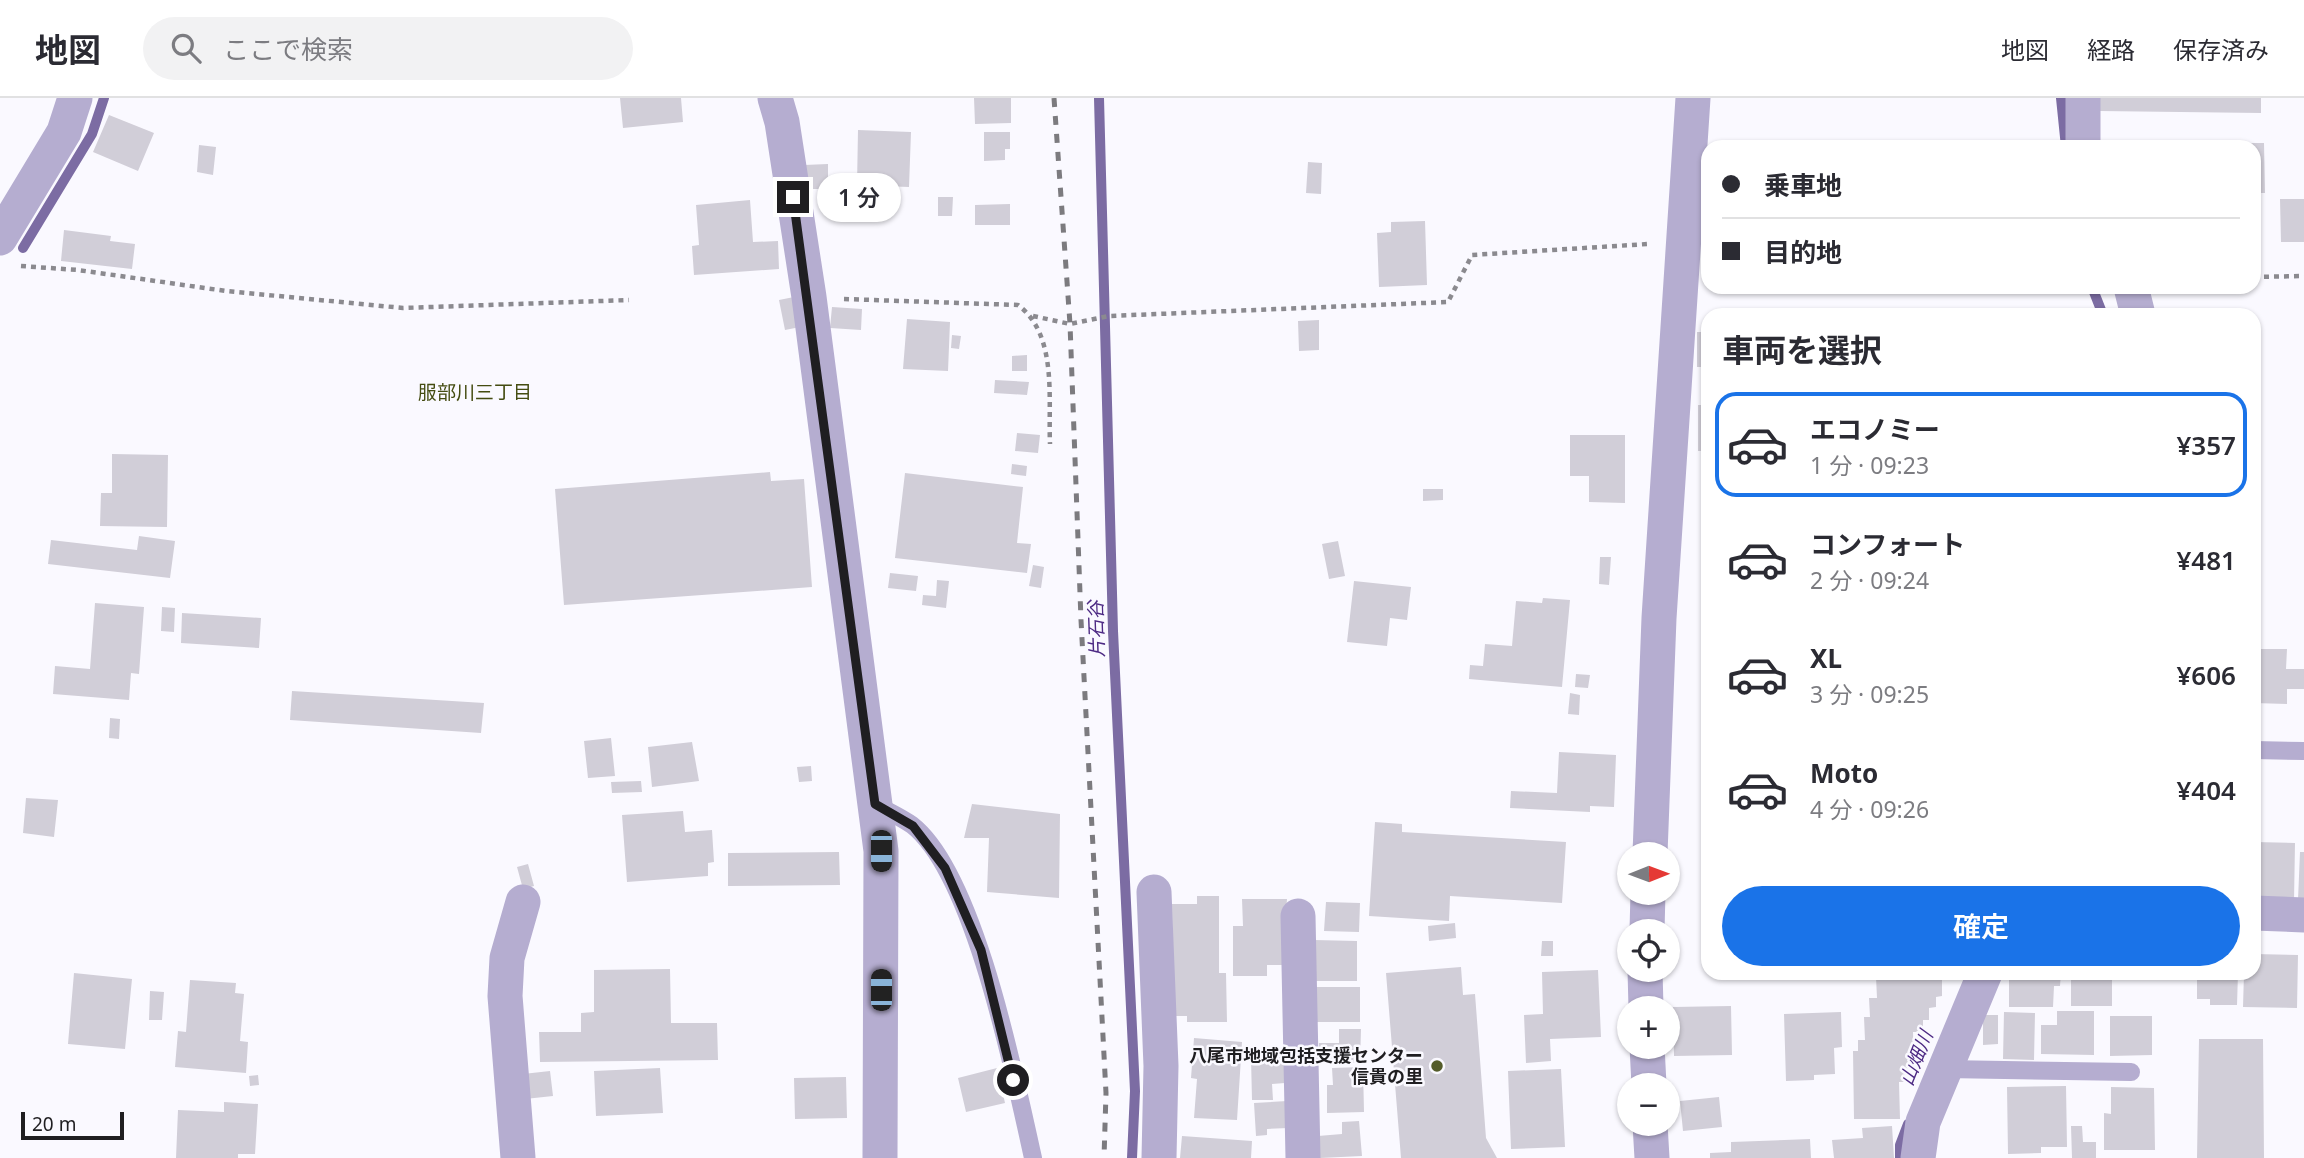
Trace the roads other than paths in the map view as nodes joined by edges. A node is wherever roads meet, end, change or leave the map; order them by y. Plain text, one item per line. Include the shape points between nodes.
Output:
1 (75, 98) edge
2 (775, 98) edge
3 (1693, 98) edge
4 (2083, 98) edge
5 (2083, 140) edge
6 (5, 251) edge
7 (2261, 750) edge
8 (2304, 751) edge
9 (875, 804) junction
10 (1651, 842) edge
11 (1154, 892) dead end
12 (523, 902) dead end
13 (2261, 913) edge
14 (2304, 915) edge
15 (1298, 916) dead end
16 (1982, 980) edge
17 (1945, 1069) junction
18 (2131, 1072) dead end
19 (1651, 1136) edge
20 (519, 1158) edge
21 (880, 1158) edge
22 (1033, 1158) edge
23 (1159, 1158) edge
24 (1303, 1158) edge
25 (1652, 1158) edge
26 (1918, 1158) edge

1 - 6 street via 64,132
2 - 9 street via 808,298
3 - 10 street
4 - 5 street
7 - 8 lane
9 - 21 street via 881,851
9 - 22 lane via 913,826 951,879 981,950
11 - 23 street via 1161,1066
12 - 20 street via 507,958 505,996
13 - 14 street
15 - 24 street
16 - 17 street
17 - 18 lane
17 - 26 street via 1923,1122
19 - 25 street

